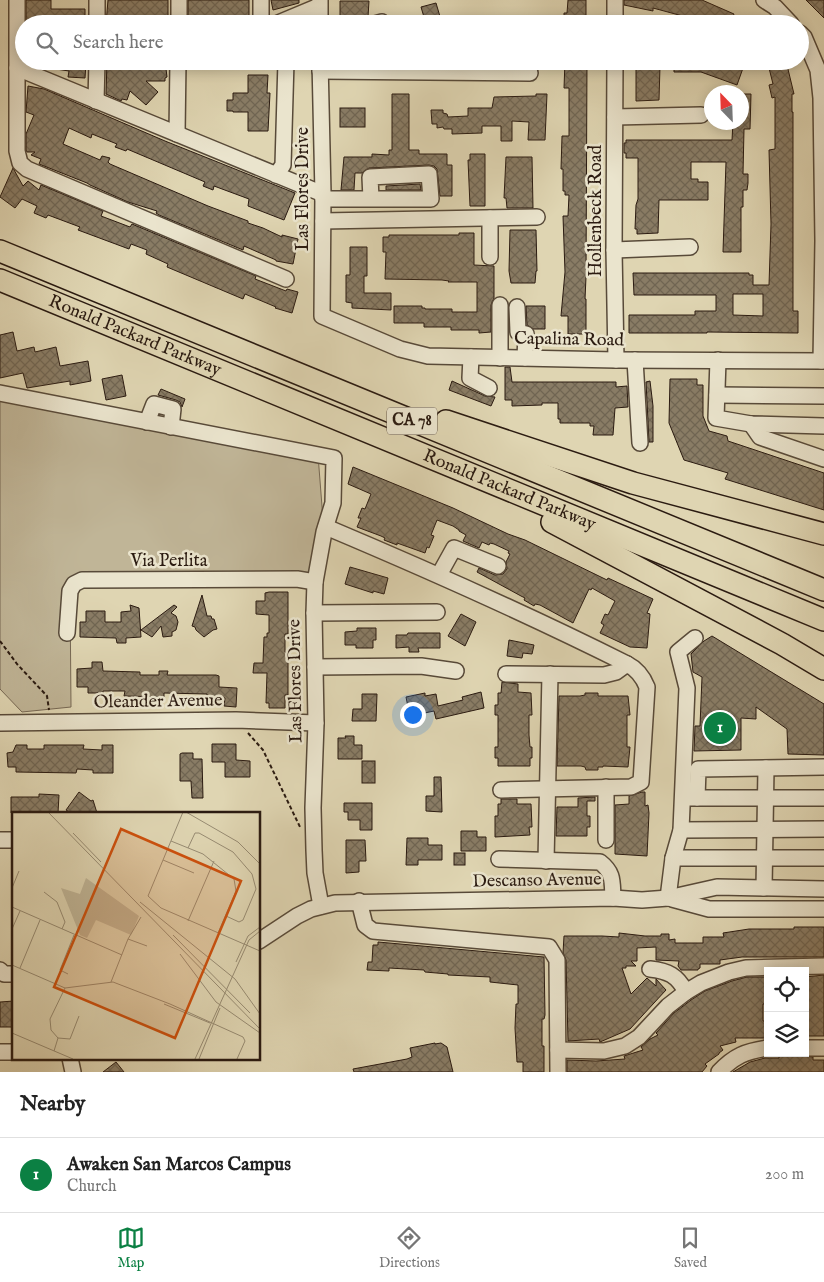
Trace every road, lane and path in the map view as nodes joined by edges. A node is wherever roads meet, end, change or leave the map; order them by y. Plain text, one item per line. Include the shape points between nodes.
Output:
1 (18, 0) edge
2 (97, 0) edge
3 (179, 0) edge
4 (261, 0) edge
5 (615, 0) edge
6 (764, 0) edge
7 (320, 3) edge
8 (18, 15) edge
9 (97, 15) edge
10 (179, 15) edge
11 (261, 15) edge
12 (297, 15) edge
13 (615, 15) edge
14 (783, 15) edge
15 (809, 49) edge
16 (17, 70) edge
17 (22, 70) edge
18 (97, 70) edge
19 (180, 70) edge
20 (286, 70) edge
21 (320, 70) edge
22 (440, 70) edge
23 (615, 70) edge
24 (530, 73) dead end
25 (96, 101) junction
26 (701, 115) dead end
27 (615, 117) junction
28 (176, 134) junction
29 (276, 175) junction
30 (323, 197) junction
31 (371, 199) dead end
32 (537, 217) dead end
33 (490, 218) junction
34 (323, 221) junction
35 (824, 241) edge
36 (690, 247) dead end
37 (614, 250) junction
38 (0, 251) edge
39 (490, 257) dead end
40 (286, 279) dead end
41 (0, 280) edge
42 (500, 304) dead end
43 (517, 307) dead end
44 (322, 316) joint
45 (471, 357) junction
46 (500, 358) junction
47 (525, 358) junction
48 (616, 360) junction
49 (636, 360) junction
50 (718, 360) junction
51 (822, 361) edge
52 (293, 371) junction
53 (489, 388) dead end
54 (0, 393) edge
55 (717, 396) junction
56 (824, 396) edge
57 (750, 424) junction
58 (824, 426) edge
59 (640, 443) dead end
60 (824, 459) edge
61 (518, 493) junction
62 (326, 527) junction
63 (824, 534) edge
64 (498, 566) dead end
65 (439, 575) junction
66 (315, 582) junction
67 (824, 590) edge
68 (437, 612) dead end
69 (314, 613) junction
70 (824, 620) edge
71 (67, 633) dead end
72 (695, 638) dead end
73 (0, 641) edge
74 (627, 664) junction
75 (315, 667) junction
76 (824, 669) edge
77 (456, 671) dead end
78 (506, 674) dead end
79 (550, 674) junction
80 (236, 720) junction
81 (50, 722) junction
82 (0, 723) edge
83 (316, 723) junction
84 (824, 767) edge
85 (766, 768) junction
86 (606, 787) junction
87 (548, 789) junction
88 (501, 790) dead end
89 (690, 798) junction
90 (766, 798) junction
91 (824, 798) edge
92 (824, 829) edge
93 (302, 830) dead end
94 (681, 830) junction
95 (766, 830) junction
96 (606, 840) dead end
97 (673, 858) junction
98 (765, 858) junction
99 (824, 858) edge
100 (499, 859) dead end
101 (546, 861) junction
102 (764, 888) junction
103 (824, 890) edge
104 (613, 898) junction
105 (668, 898) junction
106 (359, 902) junction
107 (321, 906) junction
108 (824, 909) edge
109 (260, 940) edge
110 (824, 966) edge
111 (650, 969) dead end
112 (0, 970) edge
113 (12, 974) edge
114 (686, 992) junction
115 (809, 1048) edge
116 (824, 1048) edge
117 (764, 1049) edge
118 (558, 1050) junction
119 (558, 1072) edge
120 (719, 1072) edge

1 - 8 street
2 - 9 street
3 - 10 street
4 - 11 street
5 - 13 street
6 - 14 street
7 - 12 street
15 - 35 street via 818,70 821,98
16 - 40 street via 17,151 20,163 27,169
17 - 25 street
18 - 25 street
19 - 28 street
20 - 29 street via 283,165
21 - 30 street, Las Flores Drive
22 - 24 street
23 - 27 street, Hollenbeck Road
25 - 28 street
26 - 27 street
27 - 37 street, Hollenbeck Road
28 - 29 street
29 - 30 street
30 - 31 street
30 - 34 street, Las Flores Drive
32 - 33 street
33 - 34 street
33 - 39 street
34 - 44 street, Las Flores Drive
35 - 51 street
36 - 37 street
37 - 48 street, Hollenbeck Road
38 - 52 highway, Ronald Packard Parkway / CA 78
41 - 61 highway, Ronald Packard Parkway / CA 78
42 - 46 street
43 - 47 street via 518,332 526,334
44 - 45 street, Capalina Road via 400,349 428,356
45 - 46 street, Capalina Road
45 - 53 street via 470,378
46 - 47 street, Capalina Road
47 - 48 street, Capalina Road
48 - 49 street, Capalina Road
49 - 50 street, Capalina Road
49 - 59 street
50 - 51 street, Capalina Road
50 - 55 street
52 - 63 highway via 633,483
52 - 67 highway, Ronald Packard Parkway / CA 78
54 - 62 street, Las Flores Drive via 147,422 154,404 173,409 171,427 334,458 333,503
55 - 56 street
55 - 57 street via 716,418
57 - 58 street
57 - 60 street via 760,437
61 - 70 highway, Ronald Packard Parkway / CA 78
61 - 76 highway via 544,518
62 - 65 street
62 - 66 street, Las Flores Drive
64 - 65 street via 454,548
65 - 74 street
66 - 69 street, Las Flores Drive
66 - 71 street, Via Perlita via 297,579 82,580 70,591
68 - 69 street
69 - 75 street, Las Flores Drive
72 - 89 street via 678,652 687,688
73 - 81 path via 47,696
74 - 79 street via 604,675
74 - 86 street via 634,668 647,687 641,782 631,787
75 - 77 street via 422,666
75 - 83 street, Las Flores Drive
78 - 79 street
79 - 87 street
80 - 81 street, Oleander Avenue
80 - 83 street, Oleander Avenue
80 - 93 path via 263,750
81 - 82 street, Oleander Avenue
83 - 107 street, Las Flores Drive via 314,850
84 - 85 street
85 - 89 street via 698,769
85 - 90 street
86 - 87 street
86 - 96 street
87 - 88 street
87 - 101 street
89 - 90 street
89 - 94 street
90 - 91 street
90 - 95 street
92 - 95 street
94 - 95 street
94 - 97 street
95 - 98 street
97 - 98 street
97 - 105 street
98 - 99 street
98 - 102 street
100 - 101 street
101 - 104 street via 600,862 611,875
102 - 103 street, Descanso Avenue
102 - 105 street, Descanso Avenue via 717,887
104 - 105 street, Descanso Avenue
104 - 106 street, Descanso Avenue
105 - 108 street via 709,909
106 - 107 street, Descanso Avenue via 335,902
106 - 118 street via 365,925 373,931 549,947 557,960
107 - 109 street, Descanso Avenue via 297,916
110 - 114 street via 746,968 720,975
111 - 114 street via 664,970 680,980
112 - 113 street via 4,974
114 - 118 street via 639,1037 625,1046 604,1050
115 - 116 street
117 - 120 street via 743,1053
118 - 119 street

